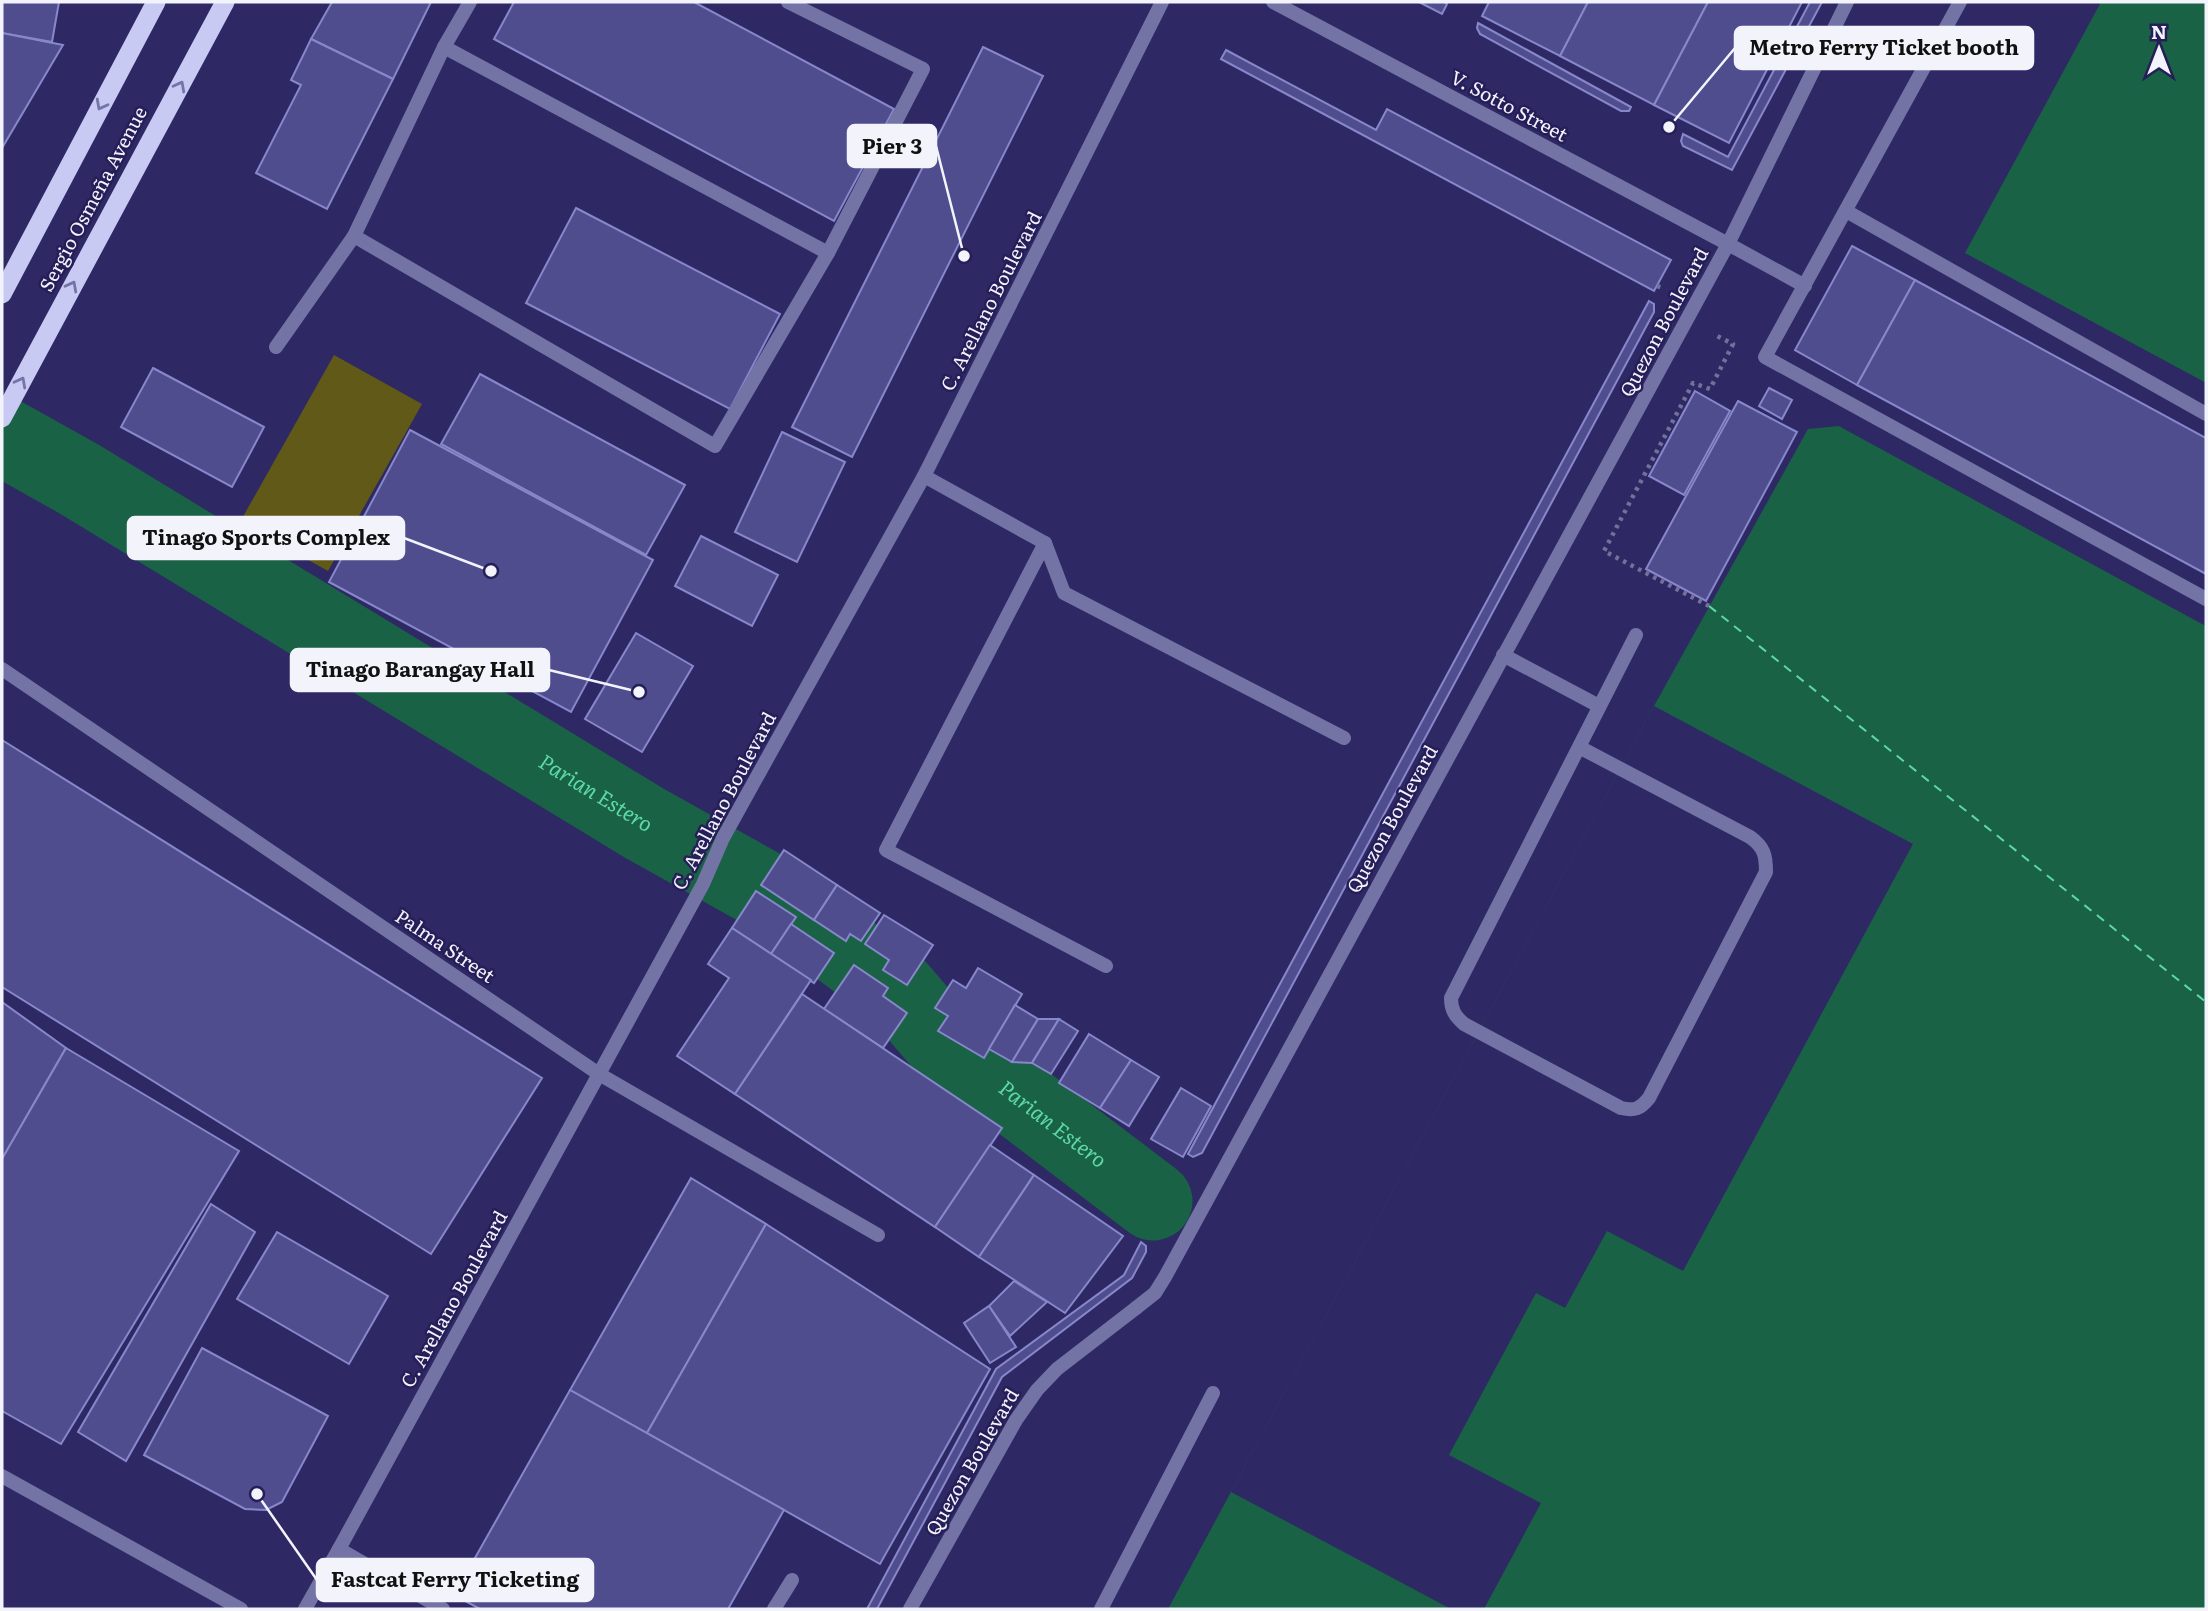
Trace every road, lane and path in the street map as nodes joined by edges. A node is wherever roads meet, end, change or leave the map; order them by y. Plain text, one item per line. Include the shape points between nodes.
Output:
1 (156, 2) edge
2 (225, 2) edge
3 (470, 2) edge
4 (788, 2) edge
5 (1162, 2) edge
6 (1273, 2) edge
7 (1847, 2) edge
8 (1960, 2) edge
9 (444, 47) junction
10 (1846, 211) junction
11 (354, 236) junction
12 (1728, 244) junction
13 (828, 253) junction
14 (1805, 286) junction
15 (2, 294) edge
16 (1687, 320) junction
17 (276, 347) dead end
18 (2206, 414) edge
19 (2, 418) edge
20 (924, 476) junction
21 (1045, 543) junction
22 (2206, 599) edge
23 (1709, 606) dead end
24 (1636, 635) dead end
25 (1503, 654) junction
26 (2, 669) edge
27 (1600, 706) junction
28 (1344, 738) dead end
29 (1579, 747) junction
30 (1107, 966) dead end
31 (599, 1074) junction
32 (878, 1235) dead end
33 (1213, 1393) dead end
34 (2, 1476) edge
35 (339, 1549) junction
36 (792, 1580) dead end
37 (241, 1609) edge
38 (304, 1609) edge
39 (443, 1609) edge
40 (774, 1609) edge
41 (910, 1609) edge
42 (1101, 1609) edge

1 -> 15 highway, Sergio Osmeña Avenue
19 -> 2 highway, Sergio Osmeña Avenue
3 - 9 street
4 - 13 street via 923,69
5 - 20 street, C. Arellano Boulevard
6 - 12 street, V. Sotto Street
7 - 12 street, Quezon Boulevard
8 - 10 street
9 - 11 street
9 - 13 street
10 - 14 street
10 - 18 street
11 - 13 street via 715,446
11 - 17 street
12 - 14 street, V. Sotto Street
12 - 16 street, Quezon Boulevard
14 - 22 street via 1765,358
16 - 23 path via 1733,345 1710,389 1693,383 1604,551
16 - 25 street, Quezon Boulevard
20 - 21 street
20 - 31 street, C. Arellano Boulevard via 723,838
21 - 28 street via 1064,593
21 - 30 street via 886,850
24 - 27 street
25 - 27 street
25 - 41 street, Quezon Boulevard via 1165,1277 1155,1293 1057,1369 1037,1390
26 - 31 street, Palma Street
27 - 29 street
29 - 29 street via 1451,998 1451,1007 1464,1024 1632,1111 1642,1107 1655,1086 1766,872 1766,855 1751,836
31 - 32 street, Palma Street
31 - 35 street, C. Arellano Boulevard
33 - 42 street
34 - 37 street
35 - 38 street, C. Arellano Boulevard
35 - 39 street
36 - 40 street

